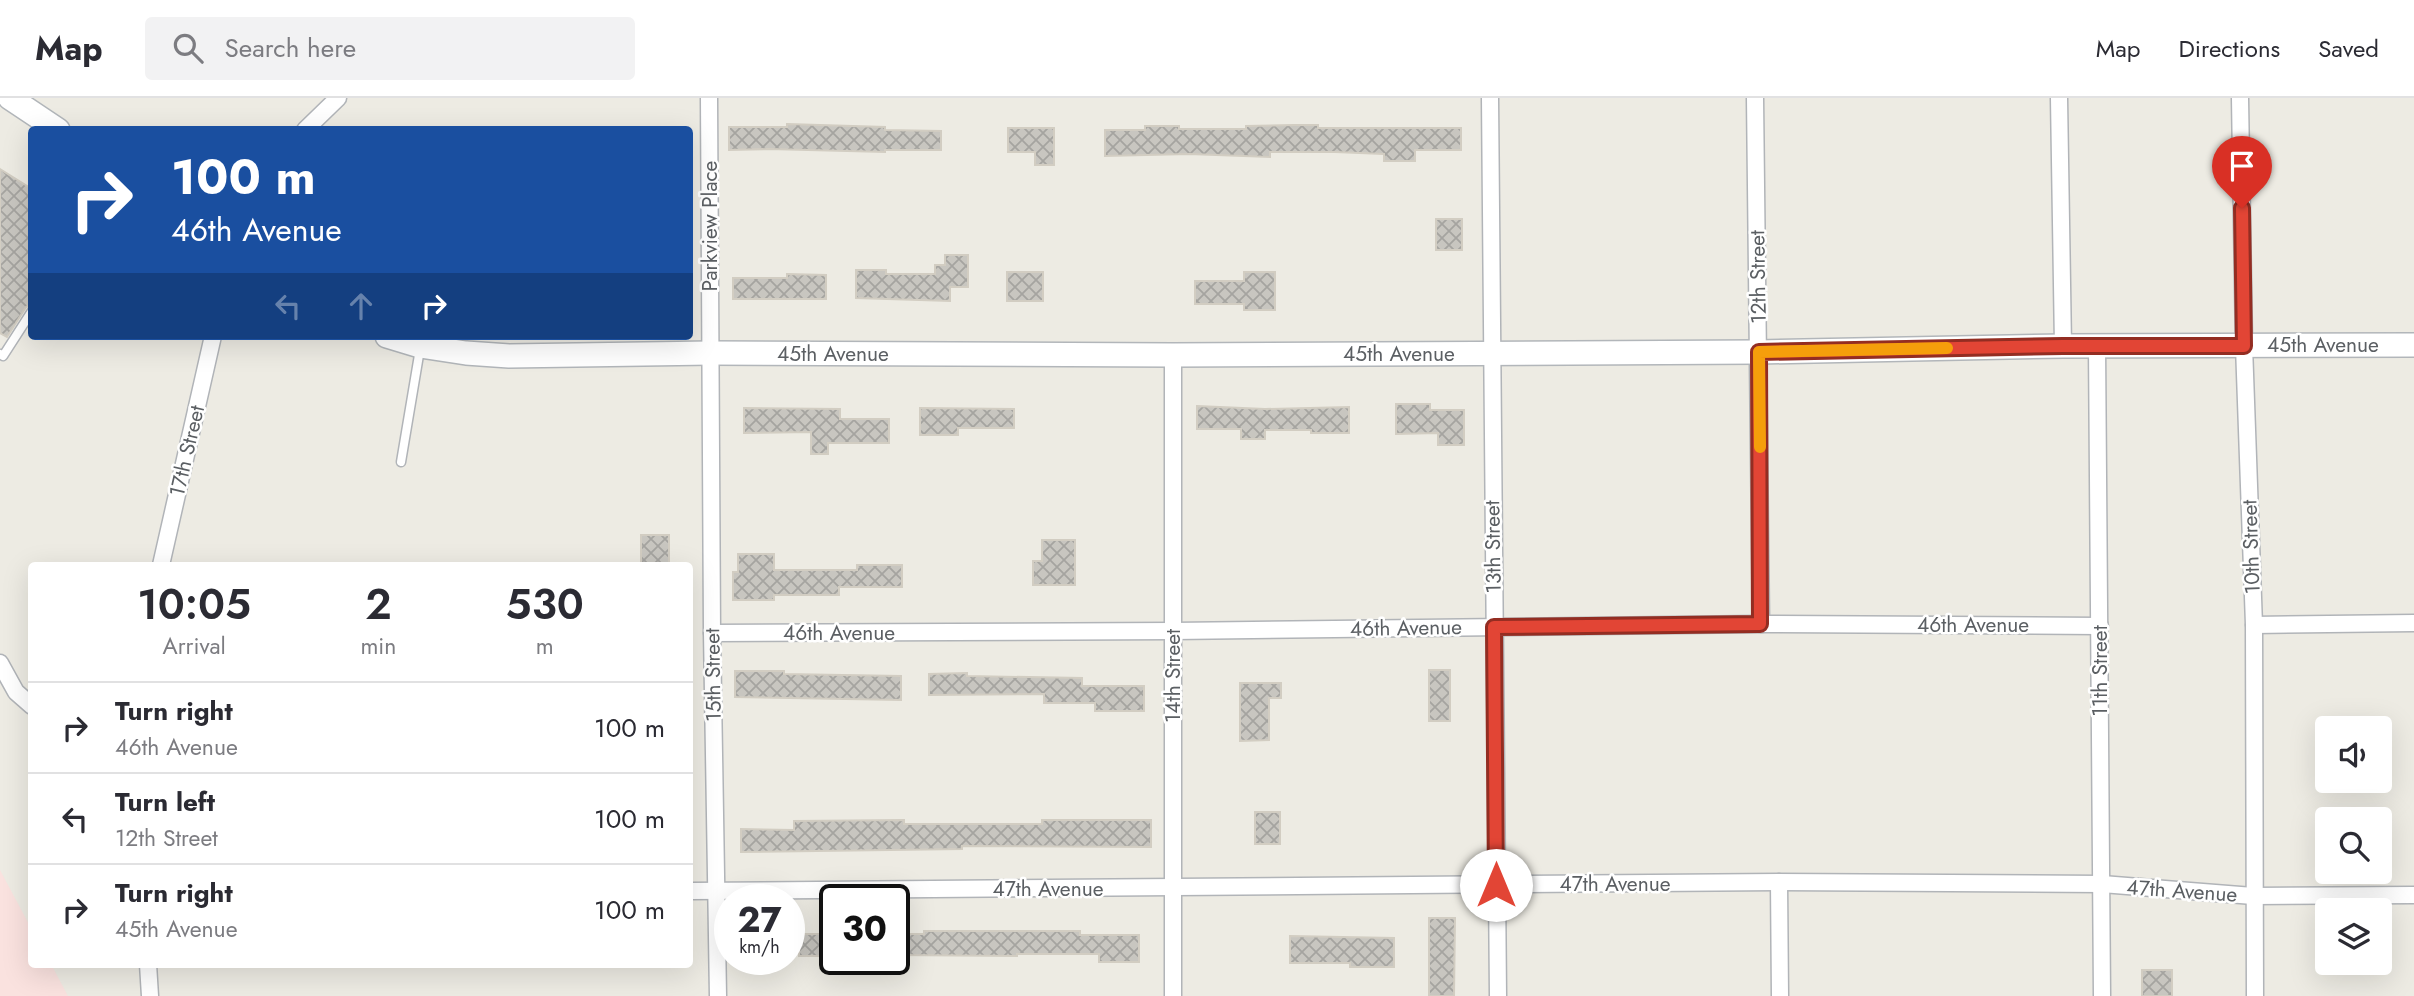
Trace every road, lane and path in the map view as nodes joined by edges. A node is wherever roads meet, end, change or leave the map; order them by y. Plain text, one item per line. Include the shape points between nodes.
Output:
1 (10, 98) edge
2 (338, 98) edge
3 (709, 98) edge
4 (1490, 98) edge
5 (1755, 98) edge
6 (2059, 98) edge
7 (2240, 98) edge
8 (52, 126) edge
9 (309, 126) edge
10 (28, 317) edge
11 (212, 340) edge
12 (400, 340) edge
13 (2414, 345) edge
14 (420, 346) junction
15 (2063, 346) junction
16 (2097, 346) junction
17 (2244, 346) junction
18 (1759, 352) junction
19 (711, 353) junction
20 (1491, 353) junction
21 (0, 354) edge
22 (1173, 355) junction
23 (401, 463) dead end
24 (162, 562) edge
25 (1760, 624) junction
26 (2414, 624) edge
27 (2254, 625) junction
28 (2100, 626) junction
29 (1494, 627) junction
30 (1174, 631) junction
31 (712, 633) junction
32 (0, 663) edge
33 (28, 702) edge
34 (1779, 883) junction
35 (718, 884) edge
36 (2102, 884) junction
37 (1496, 885) junction
38 (1173, 888) junction
39 (805, 890) edge
40 (693, 891) edge
41 (714, 891) edge
42 (2414, 895) edge
43 (2253, 896) junction
44 (148, 968) edge
45 (718, 975) edge
46 (150, 996) edge
47 (718, 996) edge
48 (1173, 996) edge
49 (1498, 996) edge
50 (1780, 996) edge
51 (2102, 996) edge
52 (2255, 996) edge

1 - 8 street
2 - 9 street
3 - 19 street, Parkview Place
4 - 20 street, 13th Street
5 - 18 street, 12th Street
6 - 15 street
7 - 17 street, 10th Street
10 - 21 lane via 3,356
11 - 24 street, 17th Street
12 - 14 street, 45th Avenue
13 - 17 street, 45th Avenue
14 - 19 street, 45th Avenue via 509,356
14 - 23 lane
15 - 16 street, 45th Avenue
15 - 18 street, 45th Avenue
16 - 17 street, 45th Avenue
16 - 28 street, 11th Street
17 - 27 street, 10th Street
18 - 20 street, 45th Avenue
18 - 25 street, 12th Street
19 - 22 street, 45th Avenue
19 - 31 street, 15th Street
20 - 22 street, 45th Avenue
20 - 29 street, 13th Street
22 - 30 street, 14th Street
25 - 28 street, 46th Avenue
25 - 29 street, 46th Avenue
26 - 27 street
27 - 43 street, 10th Street
28 - 36 street, 11th Street
29 - 30 street, 46th Avenue
29 - 37 street, 13th Street
30 - 31 street, 46th Avenue
30 - 38 street, 14th Street
31 - 35 street, 15th Street
32 - 33 street via 16,692
34 - 36 street, 47th Avenue
34 - 37 street, 47th Avenue
34 - 50 street
36 - 43 street, 47th Avenue
36 - 51 street, 11th Street
37 - 38 street, 47th Avenue
37 - 49 street, 13th Street
38 - 39 street, 47th Avenue
38 - 48 street, 14th Street
40 - 41 street, 47th Avenue
42 - 43 street, 47th Avenue
43 - 52 street, 10th Street
44 - 46 street
45 - 47 street, 15th Street

